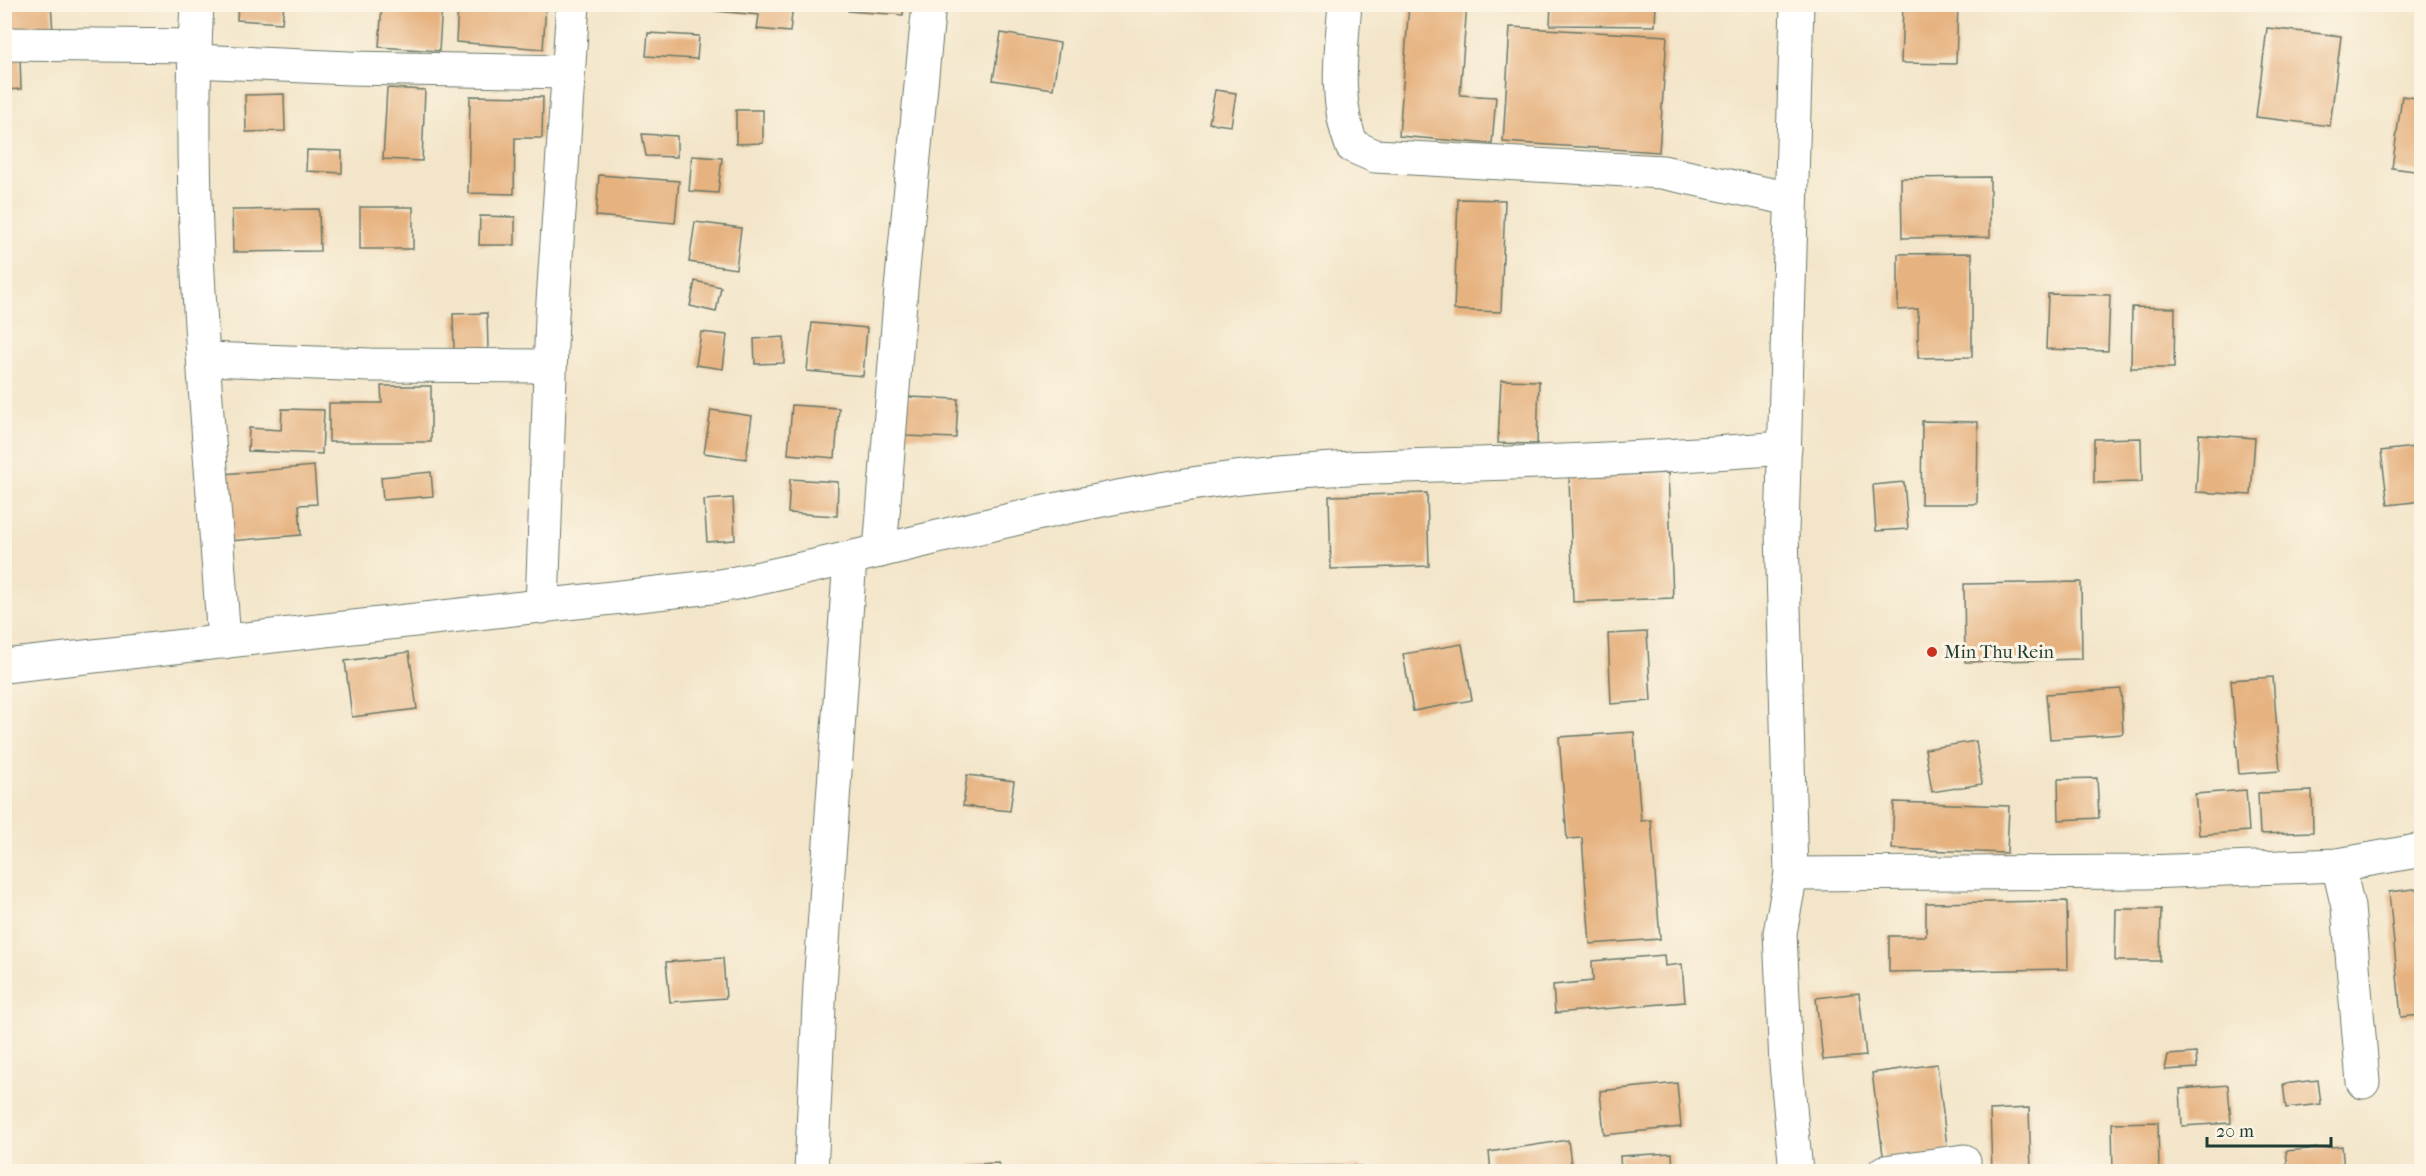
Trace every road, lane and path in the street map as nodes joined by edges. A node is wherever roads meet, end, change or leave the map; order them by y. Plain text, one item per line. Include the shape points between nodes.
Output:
1 (197, 4) edge
2 (573, 4) edge
3 (929, 4) edge
4 (1345, 4) edge
5 (1797, 4) edge
6 (4, 44) edge
7 (194, 53) junction
8 (568, 72) junction
9 (1791, 199) junction
10 (205, 359) junction
11 (550, 366) junction
12 (1785, 448) junction
13 (865, 555) junction
14 (542, 607) junction
15 (224, 642) junction
16 (4, 666) edge
17 (2421, 850) edge
18 (2338, 865) junction
19 (1791, 874) junction
20 (2363, 1082) dead end
21 (1964, 1161) dead end
22 (811, 1172) edge
23 (1797, 1172) edge
24 (1884, 1172) edge

1 - 7 street
2 - 8 street
3 - 13 street via 901,289
4 - 9 street via 1339,74 1343,123 1352,146 1375,156 1662,172
5 - 9 street
6 - 7 street
7 - 8 street via 349,68
7 - 10 street via 198,249
8 - 11 street
9 - 12 street
10 - 11 street
10 - 15 street
11 - 14 street
12 - 13 street via 1521,462 1345,466 1232,478 1107,499
12 - 19 street via 1782,531
13 - 14 street via 720,586
13 - 22 street via 820,985
14 - 15 street
15 - 16 street
17 - 18 street
18 - 19 street via 2146,872
18 - 20 street via 2348,907
19 - 23 street via 1780,933 1786,1064
21 - 24 street

